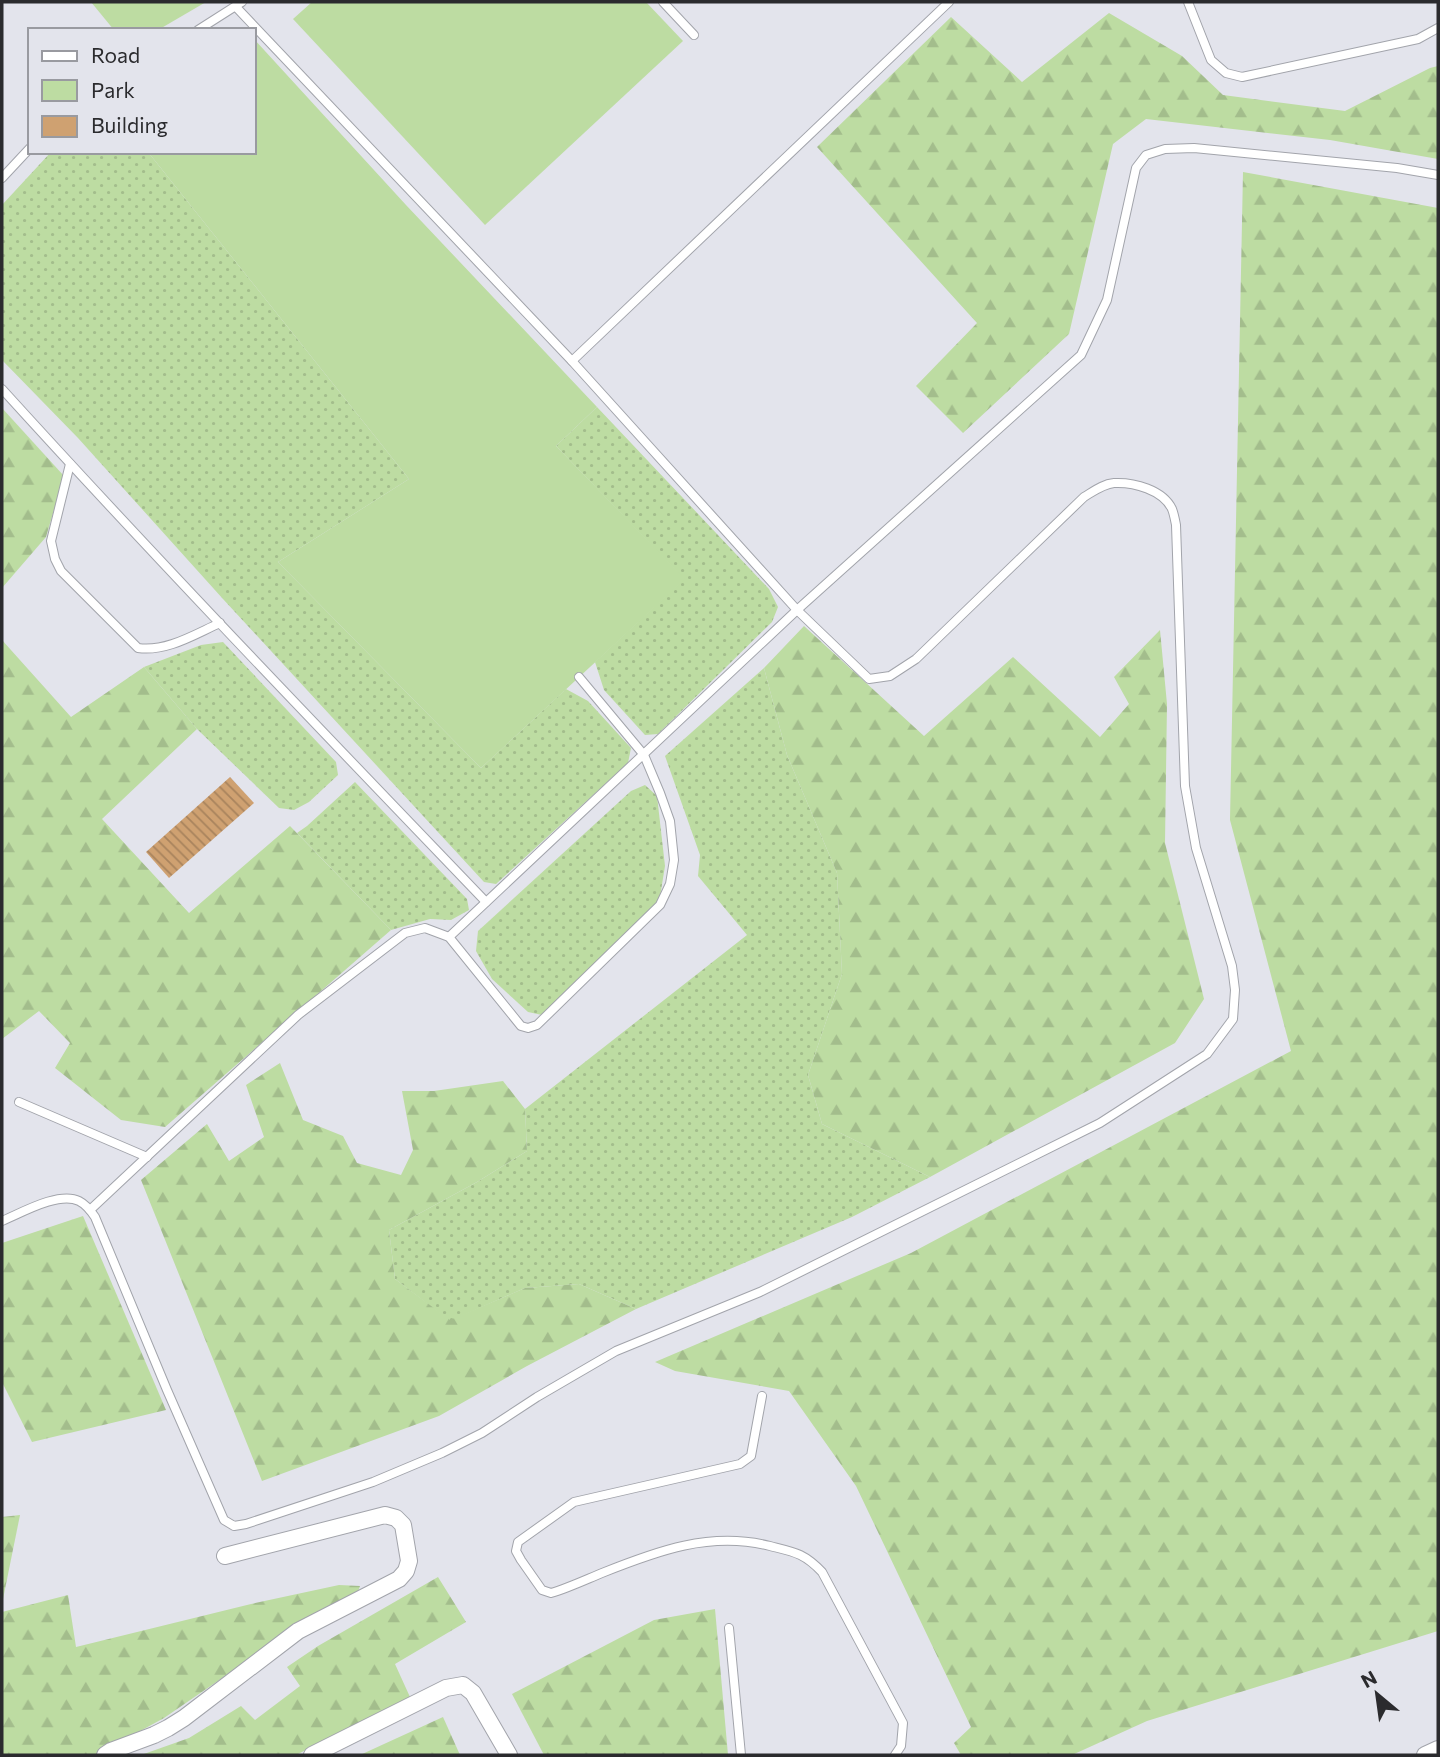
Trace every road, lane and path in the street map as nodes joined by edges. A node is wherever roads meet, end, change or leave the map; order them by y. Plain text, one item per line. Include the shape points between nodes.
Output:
1 (663, 2) edge
2 (949, 2) edge
3 (1188, 2) edge
4 (239, 4) edge
5 (201, 28) edge
6 (1438, 29) edge
7 (694, 35) dead end
8 (28, 150) edge
9 (1438, 175) edge
10 (2, 178) edge
11 (572, 361) junction
12 (2, 389) edge
13 (70, 464) junction
14 (797, 610) junction
15 (220, 623) junction
16 (579, 677) dead end
17 (644, 755) junction
18 (486, 902) junction
19 (449, 937) junction
20 (19, 1102) dead end
21 (147, 1157) junction
22 (90, 1210) junction
23 (2, 1221) edge
24 (762, 1396) dead end
25 (225, 1556) dead end
26 (729, 1629) dead end
27 (1438, 1749) edge
28 (105, 1755) edge
29 (312, 1755) edge
30 (509, 1755) edge
31 (741, 1755) edge
32 (895, 1755) edge
33 (1425, 1755) edge

1 - 7 lane
2 - 11 lane
3 - 6 lane via 1211,60 1226,73 1242,77 1418,39
4 - 5 lane
4 - 11 lane
8 - 10 lane
9 - 14 lane via 1194,148 1146,155 1136,168 1107,300 1081,355
11 - 14 lane
12 - 13 lane
13 - 15 lane
13 - 15 lane via 51,541 61,571 138,648 160,649
14 - 17 lane
14 - 22 lane via 869,678 890,676 916,659 1084,497 1115,483 1160,494 1176,525 1185,786 1196,848 1233,966 1236,990 1233,1019 1206,1054 1100,1124 760,1292 616,1352 442,1453 373,1482 234,1526 224,1520
15 - 18 lane
16 - 17 lane
17 - 18 lane
17 - 19 lane via 670,821 674,860 670,884 660,905 537,1025 521,1026
18 - 19 lane
19 - 21 lane via 425,928 405,933 298,1015
20 - 21 lane
21 - 22 lane
22 - 23 lane via 78,1200 51,1200
24 - 32 lane via 747,1460 574,1502 518,1542 516,1551 542,1590 551,1592 694,1542 752,1541 799,1553 822,1572 903,1723 901,1746
25 - 28 street via 386,1515 403,1525 409,1561 399,1579 298,1631 184,1718
26 - 31 lane
27 - 33 street
29 - 30 street via 446,1688 463,1685 473,1693

